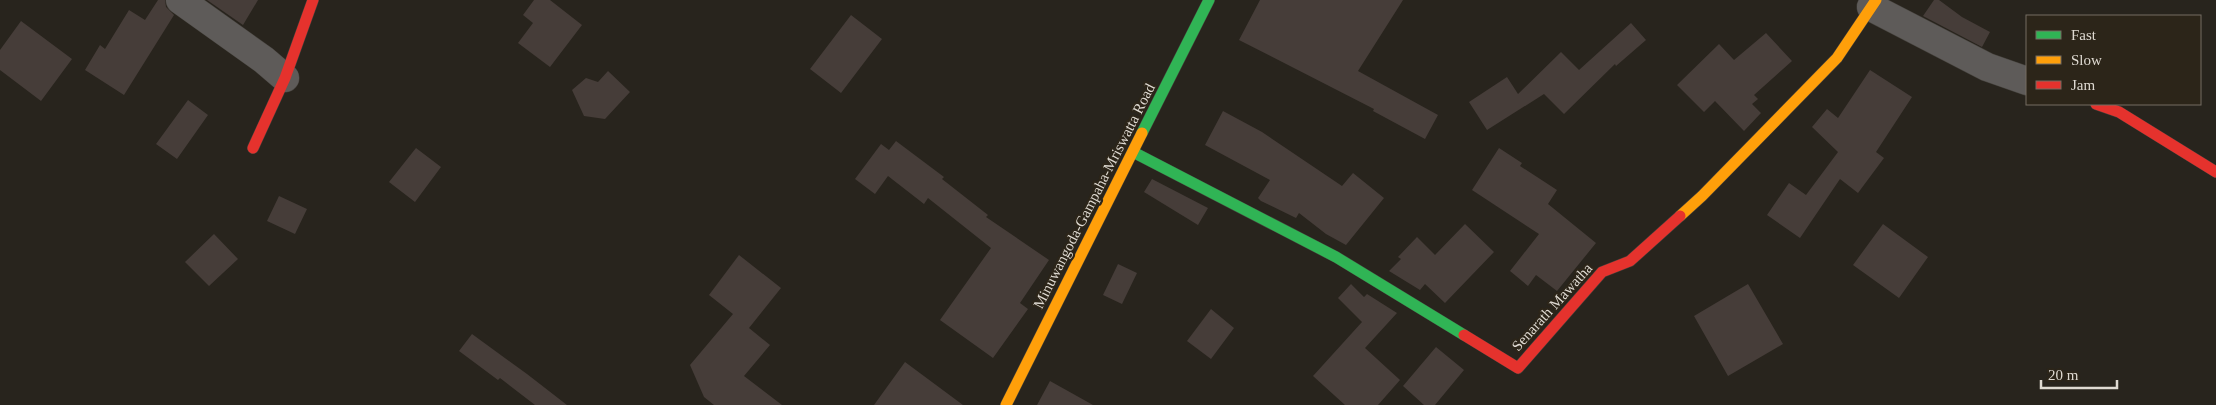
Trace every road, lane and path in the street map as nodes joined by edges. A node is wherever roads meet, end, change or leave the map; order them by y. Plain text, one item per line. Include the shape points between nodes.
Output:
1 (180, 0) edge
2 (313, 0) edge
3 (1209, 0) edge
4 (1873, 3) edge
5 (285, 78) junction
6 (2026, 80) edge
7 (2099, 105) edge
8 (253, 148) dead end
9 (1133, 152) junction
10 (2216, 172) edge
11 (1006, 405) edge

1 - 5 street
2 - 5 street
3 - 9 street, Minuwangoda-Gampaha-Mriswatta Road
4 - 6 street via 1987,67
4 - 9 street, Senarath Mawatha via 1837,58 1702,196 1630,261 1602,272 1518,368 1336,257
5 - 8 street
7 - 10 street via 2120,112
9 - 11 street, Minuwangoda-Gampaha-Mriswatta Road

